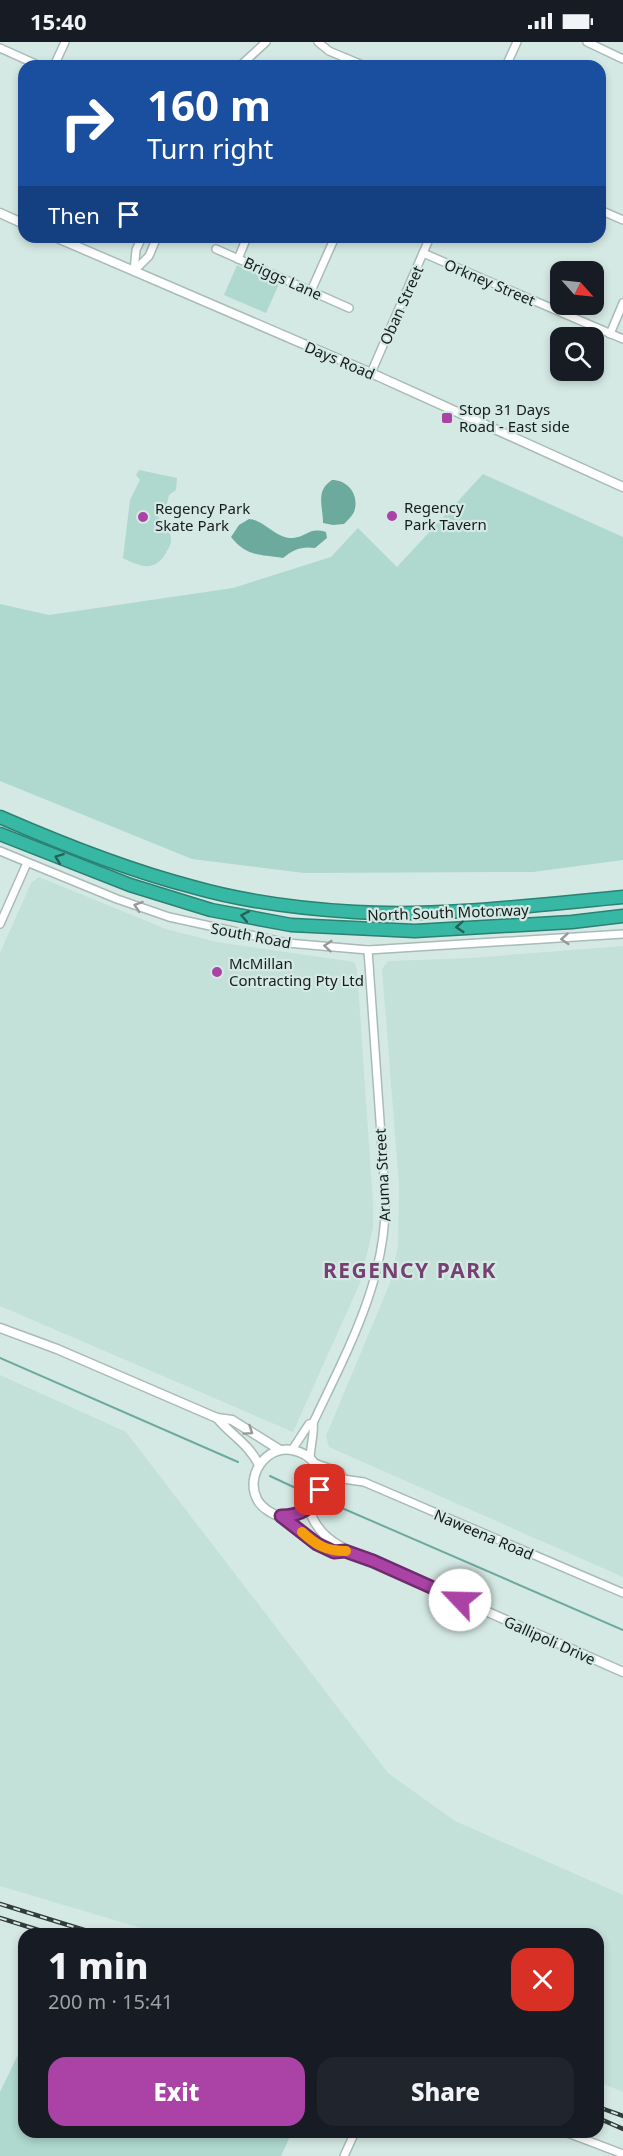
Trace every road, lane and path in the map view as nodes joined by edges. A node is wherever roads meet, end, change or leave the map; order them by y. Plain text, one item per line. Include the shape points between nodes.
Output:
1 (65, 42) edge
2 (266, 42) edge
3 (318, 42) edge
4 (517, 42) edge
5 (587, 42) edge
6 (0, 48) edge
7 (623, 59) edge
8 (27, 60) edge
9 (57, 60) edge
10 (246, 60) edge
11 (351, 60) edge
12 (509, 60) edge
13 (0, 213) edge
14 (606, 213) edge
15 (623, 220) edge
16 (18, 221) edge
17 (69, 243) edge
18 (139, 243) edge
19 (154, 243) edge
20 (245, 243) edge
21 (332, 243) edge
22 (427, 243) edge
23 (216, 249) dead end
24 (423, 253) junction
25 (238, 259) junction
26 (134, 271) junction
27 (311, 291) junction
28 (623, 303) edge
29 (349, 308) dead end
30 (610, 334) junction
31 (623, 339) edge
32 (371, 373) junction
33 (623, 487) edge
34 (0, 817) edge
35 (0, 834) edge
36 (0, 851) edge
37 (27, 863) junction
38 (623, 897) edge
39 (623, 916) edge
40 (0, 924) edge
41 (623, 934) edge
42 (368, 950) junction
43 (0, 1328) edge
44 (217, 1418) junction
45 (313, 1423) junction
46 (280, 1450) junction
47 (292, 1450) junction
48 (312, 1461) junction
49 (259, 1465) junction
50 (343, 1479) junction
51 (320, 1490) junction
52 (309, 1508) junction
53 (281, 1516) junction
54 (345, 1551) junction
55 (623, 1593) edge
56 (623, 1672) edge
57 (352, 2138) edge
58 (581, 2138) edge
59 (623, 2154) edge
60 (344, 2156) edge

1 - 9 street
2 - 10 street
3 - 11 street
4 - 12 street
5 - 7 street
6 - 8 street
13 - 16 street
14 - 15 street
17 - 26 street, Days Road
18 - 26 street
19 - 26 street via 149,256
20 - 25 street
21 - 27 street
22 - 24 street, Oban Street
23 - 25 street, Briggs Lane
24 - 30 street, Orkney Street
24 - 32 street, Oban Street
25 - 27 street, Briggs Lane
26 - 32 street, Days Road
27 - 29 street, Briggs Lane
28 - 30 street
30 - 31 street, Orkney Street
32 - 33 street, Days Road
34 - 38 highway, North South Motorway via 194,888 266,902 354,912 422,912
39 -> 35 highway, North South Motorway via 415,931 291,925 211,910 130,885
36 - 37 street, South Road
37 - 40 street
42 -> 37 street, South Road via 287,943 202,925 127,902
41 -> 42 street, South Road
42 - 45 street, Aruma Street via 385,1203 383,1242 363,1312
43 - 44 street via 57,1348
44 -> 46 street via 232,1420
44 - 49 street via 249,1449
45 - 47 street, Aruma Street
45 - 48 street, Aruma Street
46 - 47 street
46 - 49 street
47 - 48 street
48 - 50 street, Naweena Road via 340,1472
48 - 51 street via 318,1471
49 - 53 street via 253,1480 257,1499
50 - 51 street via 338,1485
50 - 55 street, Naweena Road via 364,1482
51 - 52 street
52 - 53 street
52 - 54 street, Gallipoli Drive via 319,1530
53 - 54 street, Gallipoli Drive via 317,1544 334,1552
54 - 56 street, Gallipoli Drive
57 - 60 street
58 - 59 street

